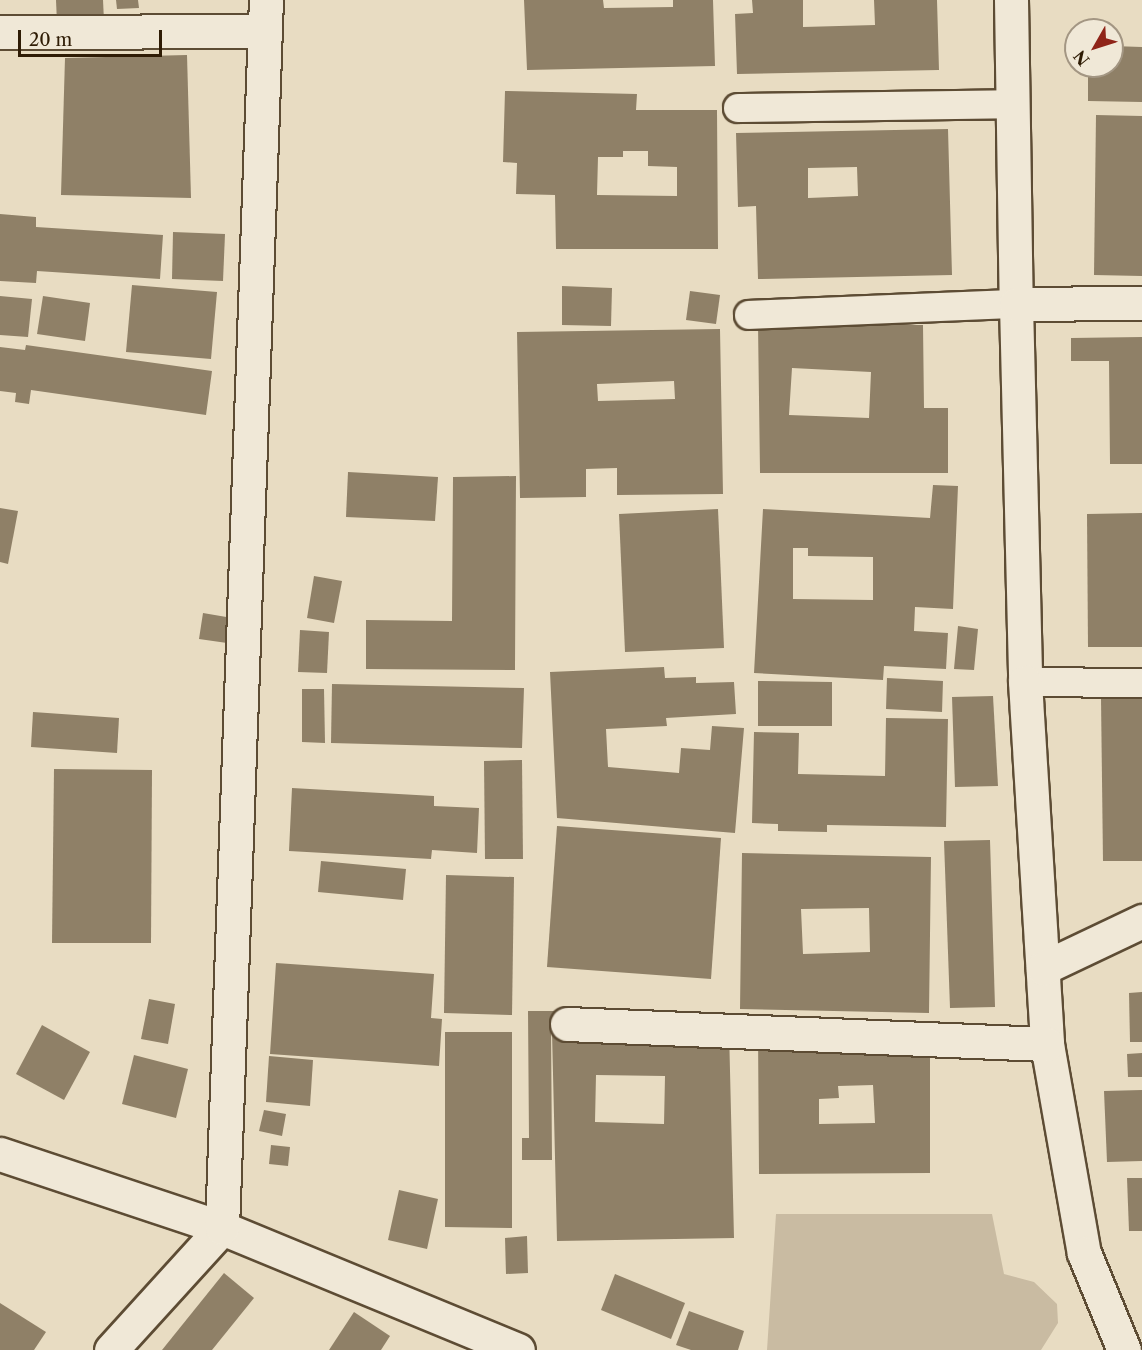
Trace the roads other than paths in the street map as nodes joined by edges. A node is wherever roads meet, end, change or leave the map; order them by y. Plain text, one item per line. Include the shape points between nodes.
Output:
1 (1011, 0) edge
2 (266, 16) edge
3 (0, 32) edge
4 (1013, 104) junction
5 (738, 108) dead end
6 (1142, 303) edge
7 (1016, 304) junction
8 (749, 315) dead end
9 (1025, 682) junction
10 (1142, 683) edge
11 (1142, 921) edge
12 (1043, 968) junction
13 (567, 1024) dead end
14 (1047, 1044) junction
15 (0, 1154) edge
16 (222, 1228) junction
17 (111, 1350) edge
18 (518, 1350) edge
19 (1124, 1350) edge

1 - 4 street
2 - 3 street
2 - 16 street
4 - 5 lane
4 - 7 street
6 - 7 street
7 - 8 lane
7 - 9 street
9 - 10 lane
9 - 12 street
11 - 12 street
12 - 14 street
13 - 14 street
14 - 19 street via 1084,1253
15 - 16 street
16 - 17 street
16 - 18 street

